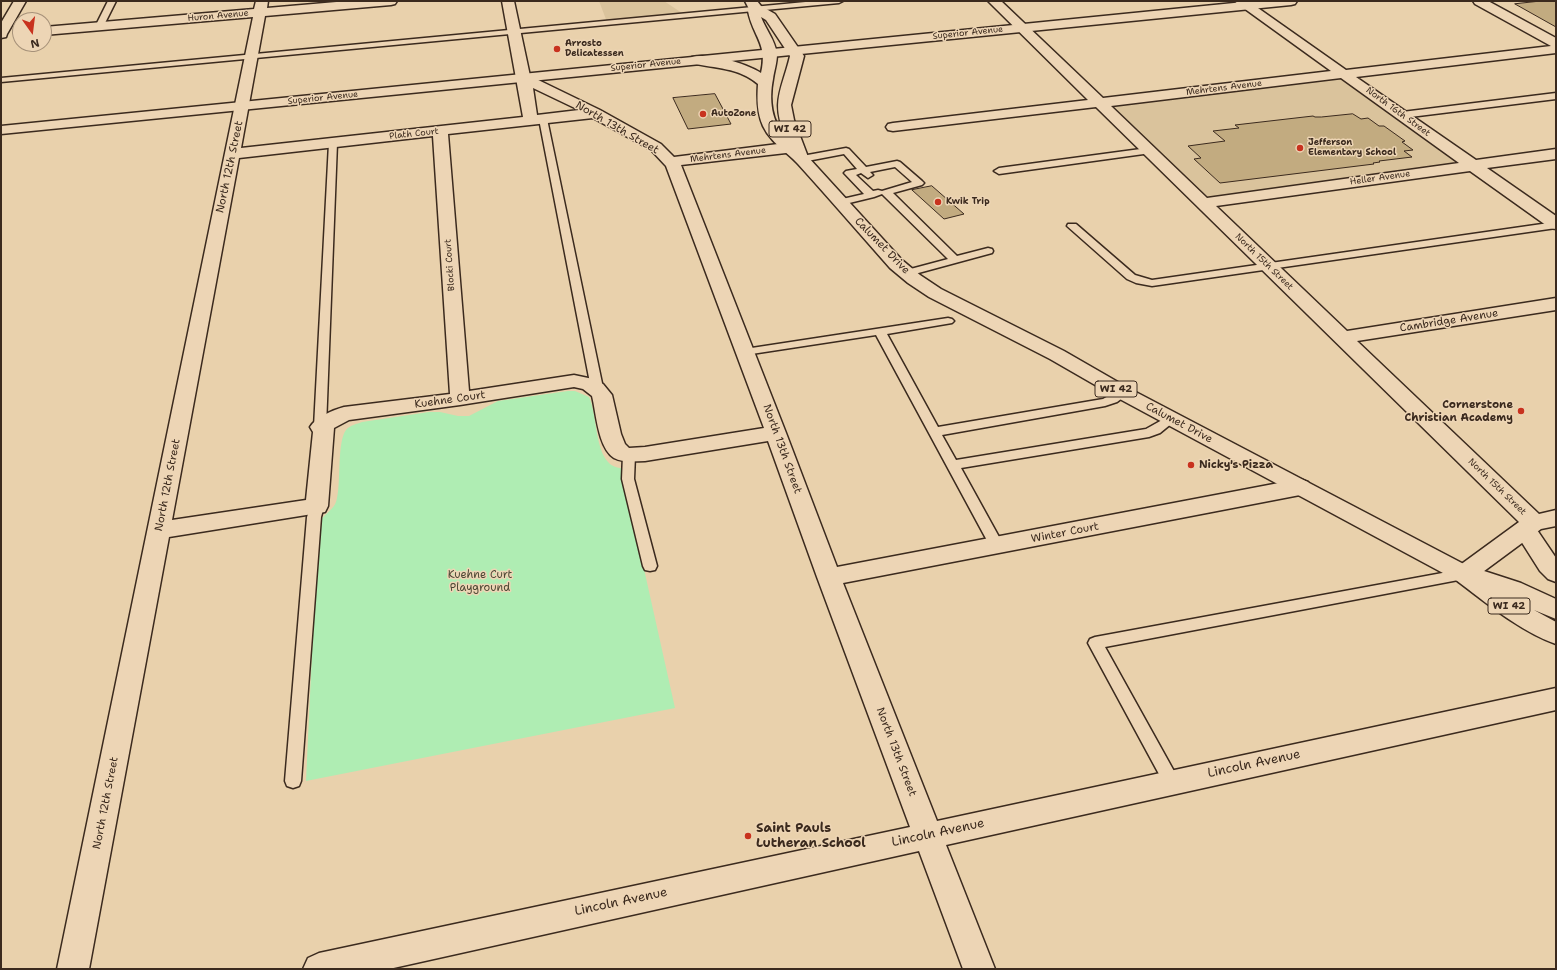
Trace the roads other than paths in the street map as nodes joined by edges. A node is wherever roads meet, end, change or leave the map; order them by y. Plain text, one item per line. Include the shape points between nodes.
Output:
1 (20, 1) edge
2 (112, 1) edge
3 (391, 1) edge
4 (508, 1) edge
5 (839, 1) edge
6 (994, 1) edge
7 (1291, 1) edge
8 (1479, 1) edge
9 (1243, 3) edge
10 (754, 5) edge
11 (261, 7) edge
12 (99, 27) junction
13 (1021, 28) junction
14 (52, 30) edge
15 (515, 32) junction
16 (5, 34) edge
17 (1555, 44) edge
18 (794, 50) junction
19 (770, 53) junction
20 (252, 57) junction
21 (697, 60) junction
22 (1344, 73) junction
23 (524, 78) junction
24 (1, 80) edge
25 (765, 83) junction
26 (1556, 96) edge
27 (1098, 103) junction
28 (242, 106) junction
29 (595, 113) junction
30 (1402, 115) junction
31 (537, 120) junction
32 (892, 127) dead end
33 (1, 130) edge
34 (440, 131) junction
35 (333, 143) junction
36 (1148, 151) junction
37 (232, 154) junction
38 (794, 154) junction
39 (1556, 154) edge
40 (671, 162) junction
41 (1472, 165) junction
42 (999, 171) dead end
43 (866, 174) junction
44 (882, 188) junction
45 (871, 195) junction
46 (841, 202) junction
47 (1203, 203) junction
48 (1556, 224) edge
49 (1072, 226) dead end
50 (988, 251) dead end
51 (955, 260) junction
52 (1269, 266) junction
53 (907, 273) junction
54 (1556, 304) edge
55 (948, 321) dead end
56 (880, 332) junction
57 (1342, 337) junction
58 (745, 352) junction
59 (597, 388) junction
60 (1123, 393) junction
61 (460, 399) junction
62 (1171, 419) junction
63 (320, 427) junction
64 (935, 432) junction
65 (776, 433) junction
66 (629, 455) junction
67 (953, 465) junction
68 (1300, 487) junction
69 (317, 506) junction
70 (1538, 524) edge
71 (159, 530) junction
72 (997, 546) junction
73 (650, 566) dead end
74 (1556, 573) edge
75 (1464, 574) junction
76 (829, 577) junction
77 (1556, 610) edge
78 (1556, 634) edge
79 (1556, 699) edge
80 (293, 781) dead end
81 (1172, 782) junction
82 (928, 836) junction
83 (73, 969) edge
84 (319, 969) edge
85 (979, 969) edge

1 - 16 street
2 - 12 lane
3 - 11 street, Huron Avenue
4 - 15 street
5 - 10 lane
6 - 13 street, North 15th Street
7 - 9 street, Superior Avenue
8 - 17 street
9 - 13 street, Superior Avenue
9 - 22 street, North 16th Street
10 - 15 lane
10 - 18 street via 771,17
10 - 19 street, WI 42 via 755,22 767,39
11 - 12 street, Huron Avenue
11 - 20 street, North 12th Street
12 - 14 street, Huron Avenue
13 - 18 street, Superior Avenue
13 - 27 street, North 15th Street
15 - 20 lane
15 - 23 street
17 - 22 street, Mehrtens Avenue
18 - 19 street, Superior Avenue
18 - 38 street, WI 42 via 795,66 784,98 784,111
19 - 21 street, Superior Avenue
19 - 25 street, WI 42
20 - 24 lane
20 - 28 street, North 12th Street
21 - 23 street, Superior Avenue
21 - 25 street via 741,67 753,72
22 - 27 street, Mehrtens Avenue
22 - 30 street, North 16th Street
23 - 28 street, Superior Avenue
23 - 29 street, North 13th Street
23 - 31 street
25 - 38 street, WI 42 via 765,112 768,124
26 - 30 lane
27 - 32 street, Mehrtens Avenue
27 - 36 street, North 15th Street
28 - 33 street, Superior Avenue
28 - 37 street, North 12th Street
29 - 31 street, Plath Court
29 - 40 street, North 13th Street via 656,147
30 - 41 street, North 16th Street
31 - 34 street, Plath Court
31 - 59 lane
34 - 35 street, Plath Court
34 - 61 street, Blocki Court
35 - 37 street, Plath Court
35 - 63 lane
36 - 42 lane
36 - 47 street, North 15th Street
37 - 71 street, North 12th Street
38 - 40 street, Mehrtens Avenue
38 - 43 lane via 846,151
38 - 46 street, Calumet Drive / WI 42
39 - 41 street, Heller Avenue
40 - 58 street, North 13th Street
41 - 47 street, Heller Avenue
41 - 48 street, North 16th Street
43 - 44 lane via 885,170 897,164 920,183
43 - 45 lane via 849,174
44 - 45 lane
44 - 51 lane
45 - 46 lane
46 - 53 street, Calumet Drive / WI 42
47 - 52 street, North 15th Street
48 - 52 lane
49 - 52 lane via 1122,270 1146,283
50 - 51 lane
51 - 53 lane
52 - 57 street, North 15th Street
53 - 60 street, Calumet Drive / WI 42 via 935,293 1057,355
54 - 57 street, Cambridge Avenue
55 - 56 lane
56 - 58 lane
56 - 64 lane
57 - 70 street, North 15th Street
58 - 65 street, North 13th Street
59 - 61 street, Kuehne Court via 574,380
59 - 66 street via 602,395 614,446
60 - 62 street, Calumet Drive / WI 42
60 - 64 lane via 1105,402
61 - 63 street, Kuehne Court via 344,414
62 - 67 lane via 1149,432
62 - 68 street, Calumet Drive / WI 42
63 - 69 street via 324,428
64 - 67 lane
65 - 66 street
65 - 76 street, North 13th Street
66 - 73 lane via 628,479
67 - 72 lane
68 - 72 street, Winter Court
68 - 75 street, Calumet Drive / WI 42
69 - 71 street
69 - 80 lane via 314,517
70 - 74 street, North 15th Street via 1548,565
70 - 75 street
71 - 83 street, North 12th Street
72 - 76 street, Winter Court
75 - 77 street, Calumet Drive / WI 42 via 1512,589
75 - 78 street, Calumet Drive / WI 42 via 1515,611
75 - 81 lane via 1095,643
76 - 82 street, North 13th Street
79 - 81 street, Lincoln Avenue
81 - 82 street, Lincoln Avenue
82 - 84 street, Lincoln Avenue
82 - 85 street, North 13th Street

